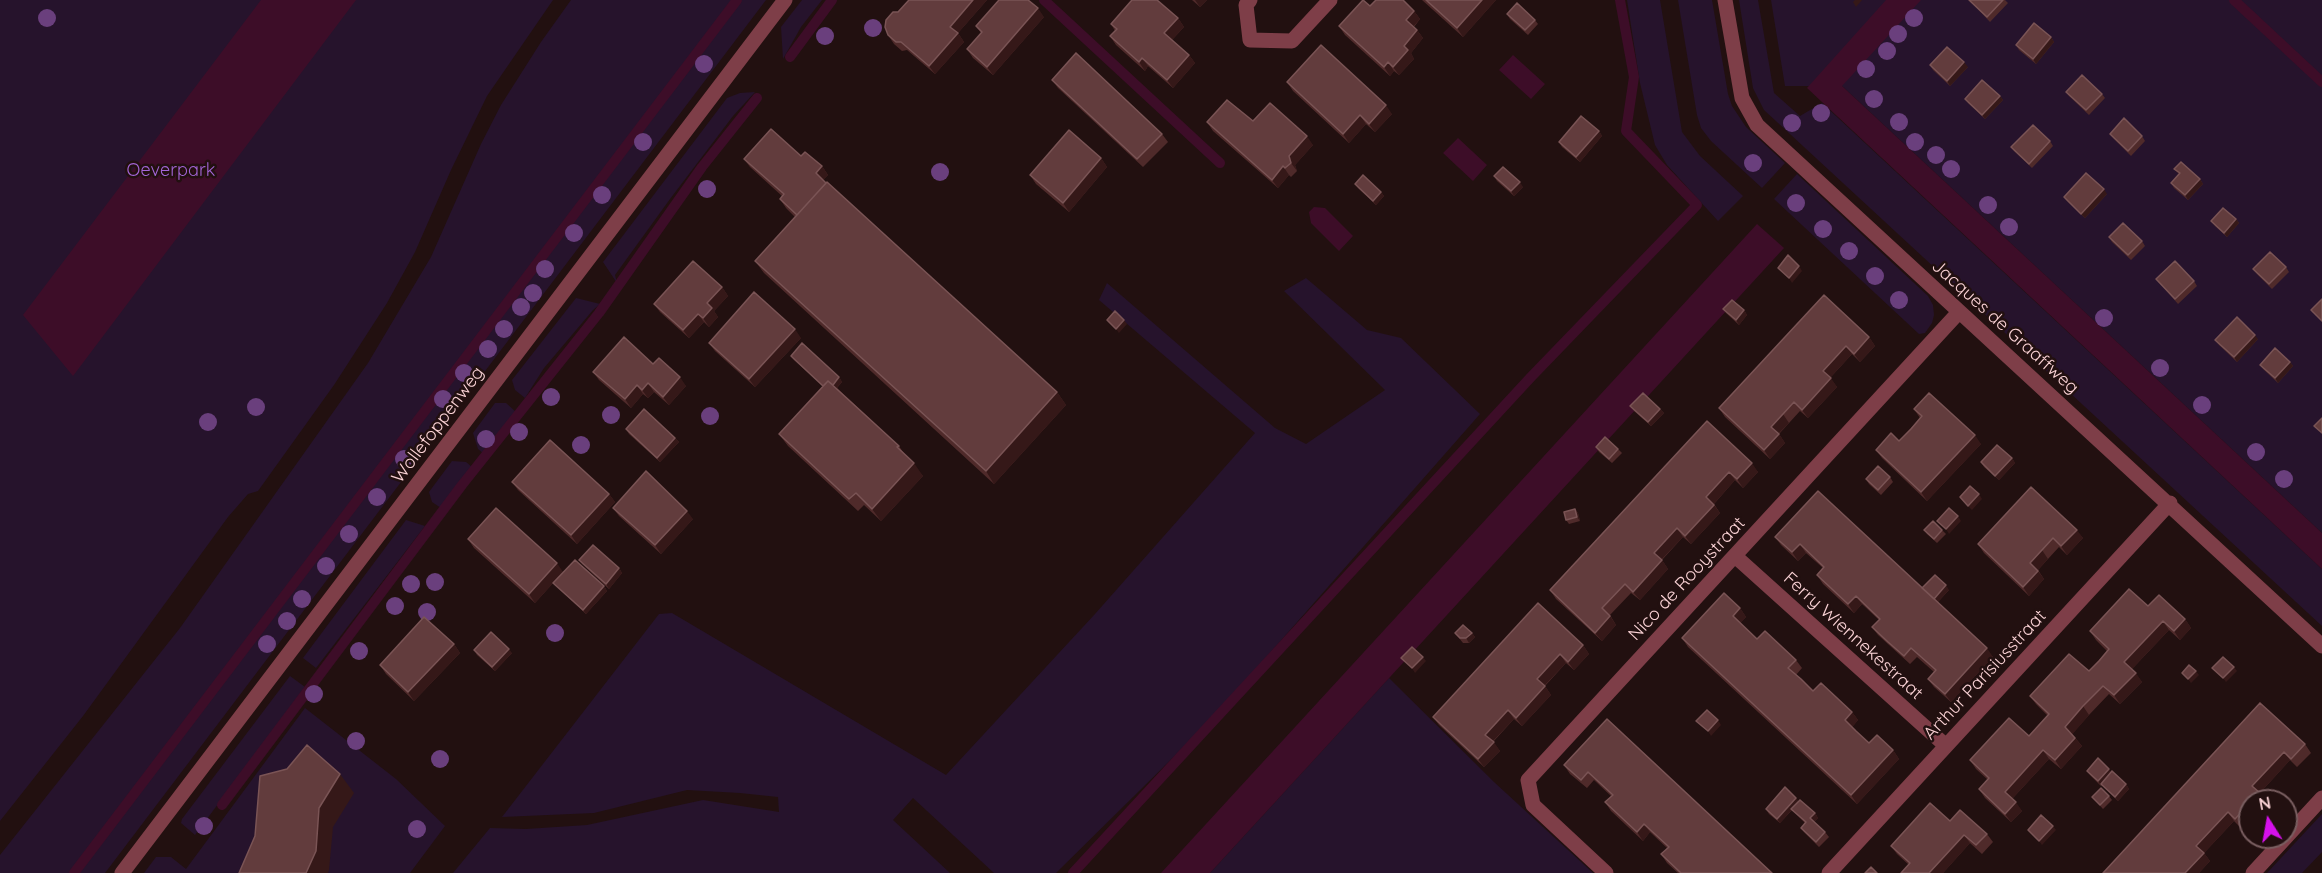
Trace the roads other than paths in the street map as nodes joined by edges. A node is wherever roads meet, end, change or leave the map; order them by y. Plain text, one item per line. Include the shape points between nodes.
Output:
1 (785, 0) edge
2 (1250, 0) edge
3 (1330, 0) edge
4 (1725, 0) edge
5 (1959, 312) junction
6 (2170, 503) junction
7 (1735, 556) junction
8 (2322, 646) edge
9 (1945, 745) junction
10 (2322, 798) edge
11 (122, 873) edge
12 (1606, 873) edge
13 (1829, 873) edge
14 (2253, 873) edge

1 - 11 street, Wollefoppenweg
2 - 3 street via 1246,5 1250,40 1292,41
4 - 5 street, Jacques de Graaffweg via 1742,98 1757,124
5 - 6 street, Jacques de Graaffweg
5 - 7 street, Nico de Rooystraat
6 - 8 street, Jacques de Graaffweg
6 - 9 street, Arthur Parisiusstraat
7 - 9 street, Ferry Wiennekestraat
7 - 12 street, Nico de Rooystraat via 1528,780 1533,806
9 - 13 street, Arthur Parisiusstraat
10 - 14 street

